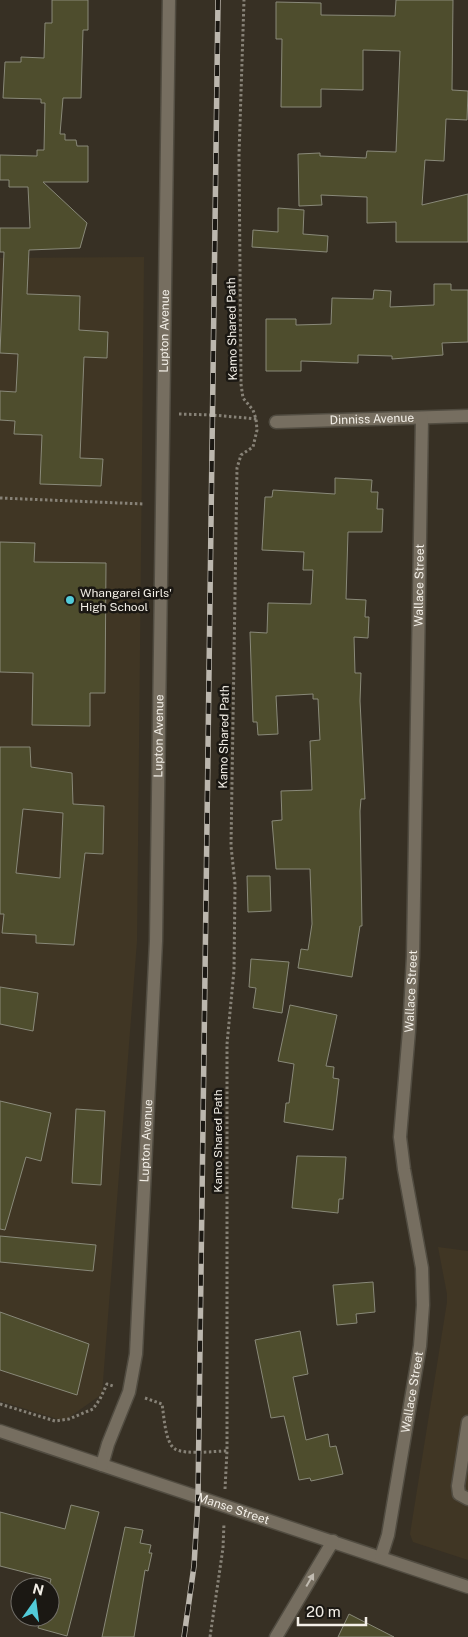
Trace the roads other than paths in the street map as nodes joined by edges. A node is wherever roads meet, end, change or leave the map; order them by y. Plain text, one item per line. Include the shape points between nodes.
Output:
1 (169, 0) edge
2 (468, 416) edge
3 (422, 418) junction
4 (276, 422) road end
5 (468, 1426) edge
6 (0, 1432) edge
7 (102, 1465) junction
8 (468, 1499) edge
9 (332, 1541) junction
10 (381, 1557) junction
11 (468, 1586) edge
12 (276, 1637) edge

1 - 7 street, Lupton Avenue via 156,942 136,1354 129,1392
2 - 3 street, Dinniss Avenue
3 - 4 street, Dinniss Avenue
3 - 10 street, Wallace Street via 413,956 400,1137 422,1268 423,1305 417,1365 388,1535
5 - 8 street via 458,1486 459,1494
6 - 7 street, Manse Street
7 - 9 street, Manse Street
9 - 10 street, Manse Street
12 -> 9 street
10 - 11 street, Manse Street

